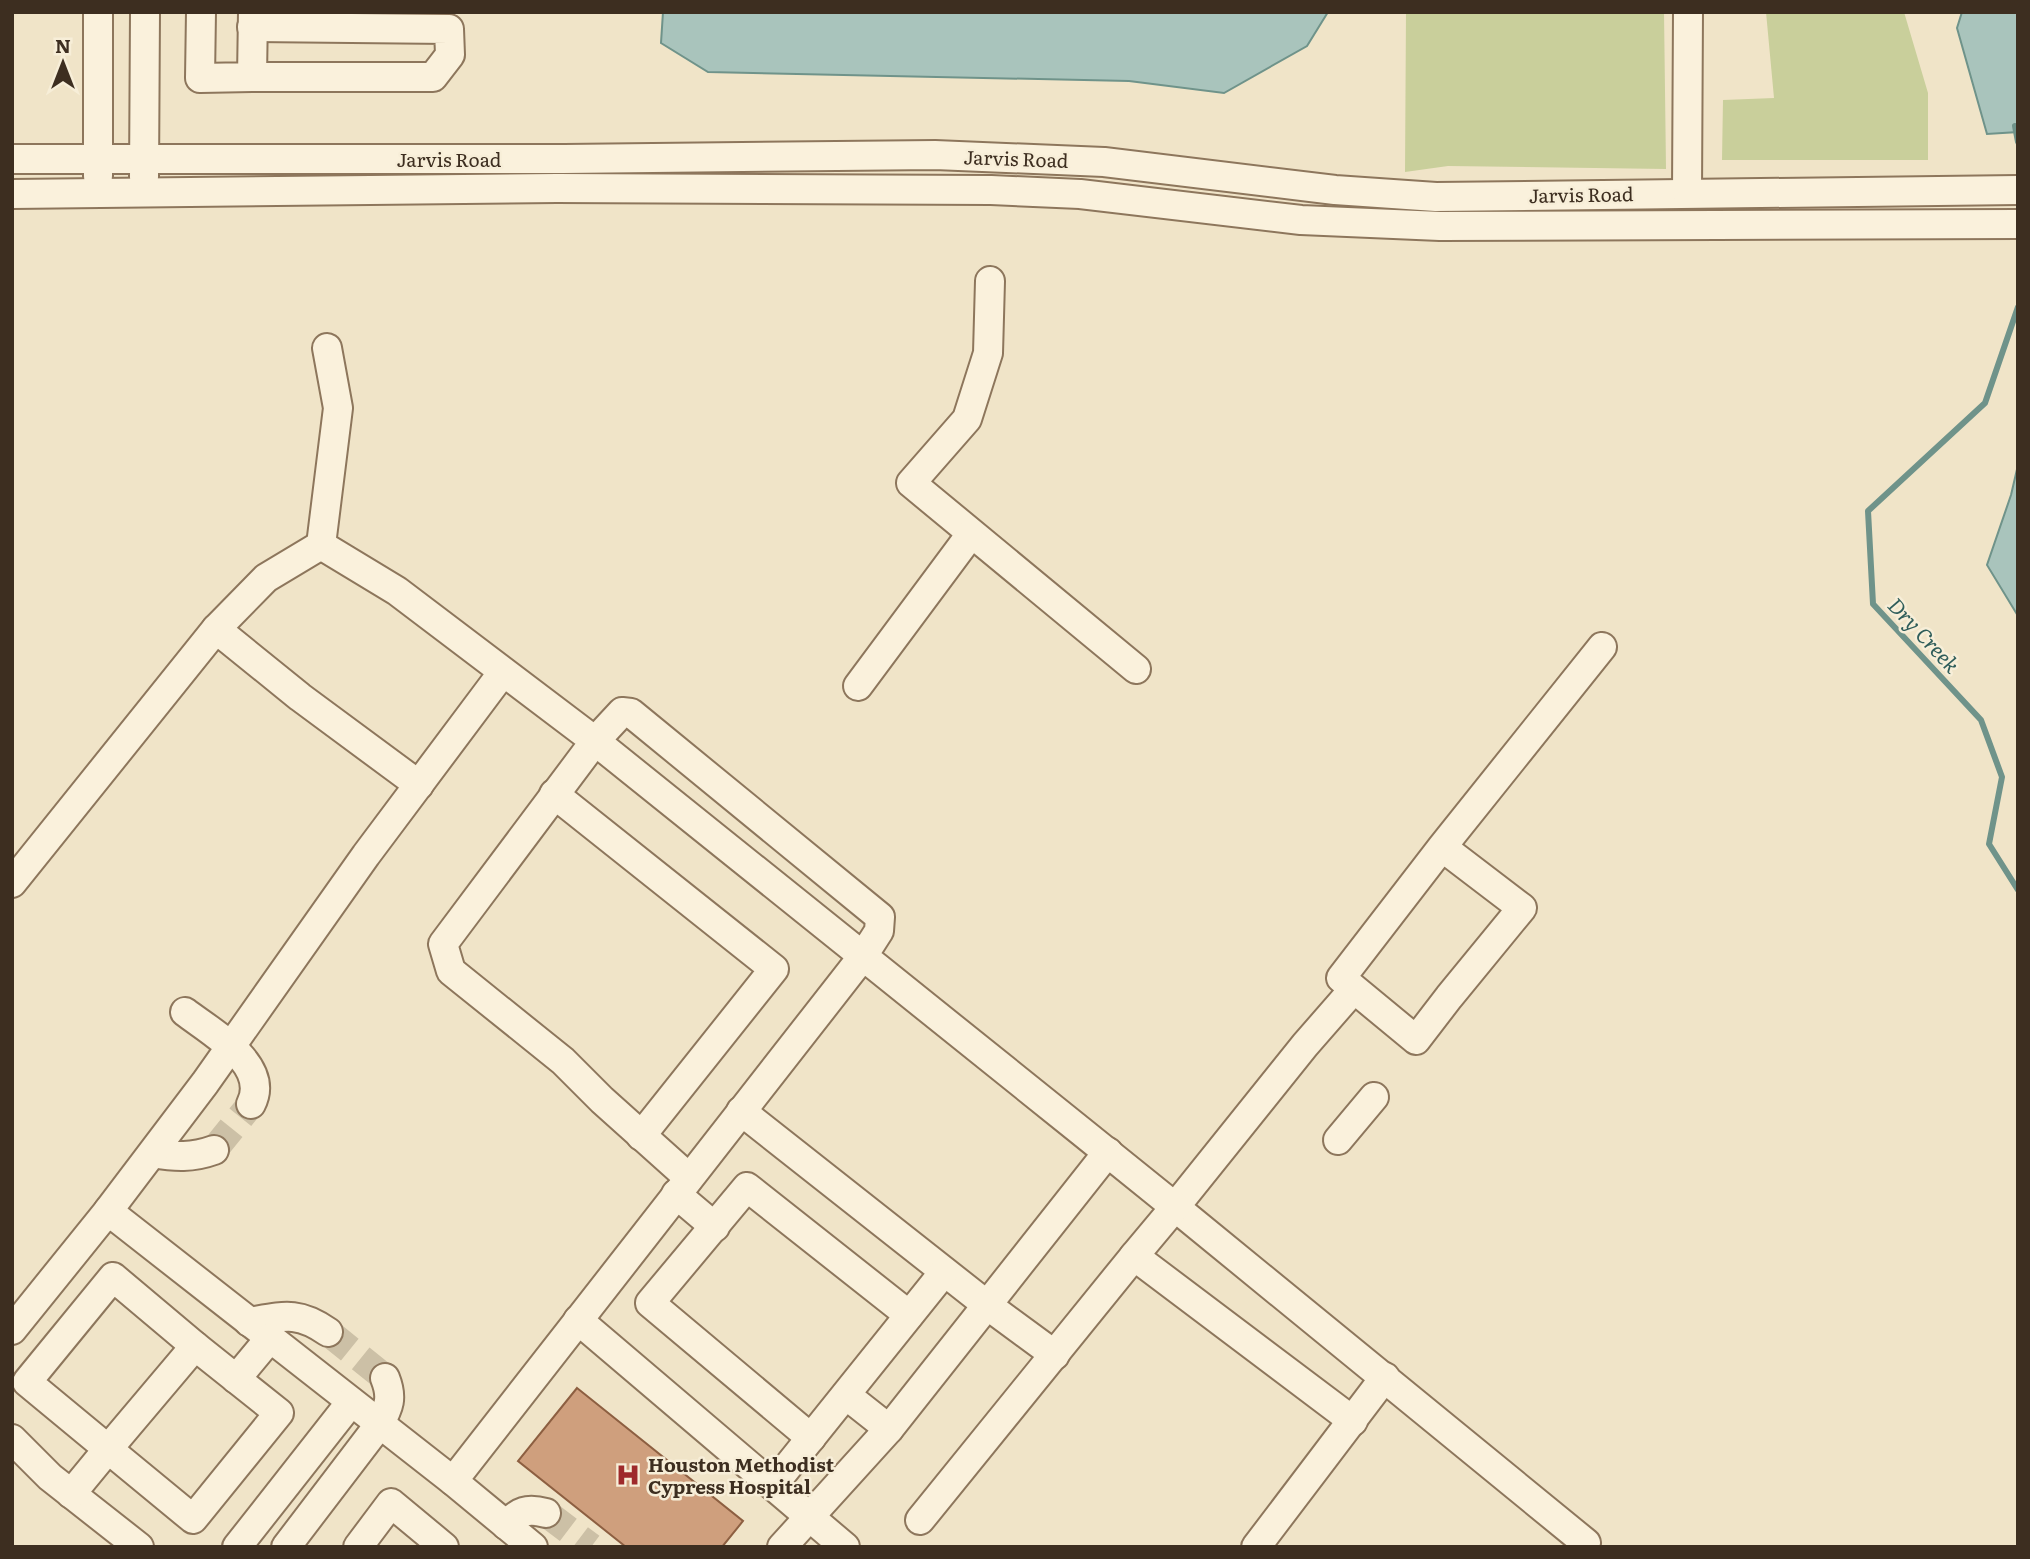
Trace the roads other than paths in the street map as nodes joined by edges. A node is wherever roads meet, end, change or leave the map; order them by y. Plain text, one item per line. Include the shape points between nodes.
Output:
1 (98, 12) edge
2 (145, 12) edge
3 (201, 12) edge
4 (1688, 12) edge
5 (252, 20) edge
6 (252, 77) junction
7 (98, 158) junction
8 (144, 158) junction
9 (12, 159) edge
10 (564, 159) junction
11 (566, 188) junction
12 (2018, 190) edge
13 (98, 192) junction
14 (144, 192) junction
15 (1687, 192) junction
16 (12, 194) edge
17 (1441, 197) junction
18 (2018, 224) edge
19 (1440, 226) junction
20 (990, 281) dead end
21 (327, 348) dead end
22 (971, 534) junction
23 (321, 545) junction
24 (216, 629) junction
25 (1602, 646) dead end
26 (1136, 669) dead end
27 (503, 672) junction
28 (858, 686) dead end
29 (594, 741) junction
30 (418, 785) junction
31 (554, 794) junction
32 (1442, 847) junction
33 (12, 883) edge
34 (863, 956) junction
35 (1353, 990) junction
36 (185, 1012) dead end
37 (231, 1047) junction
38 (1374, 1097) dead end
39 (251, 1104) tunnel mouth
40 (741, 1111) junction
41 (641, 1136) junction
42 (1338, 1140) dead end
43 (214, 1150) tunnel mouth
44 (1108, 1152) junction
45 (153, 1153) junction
46 (683, 1186) junction
47 (1175, 1207) junction
48 (108, 1211) junction
49 (715, 1227) junction
50 (1134, 1256) junction
51 (944, 1272) junction
52 (987, 1305) junction
53 (909, 1315) junction
54 (578, 1320) junction
55 (12, 1330) edge
56 (259, 1330) junction
57 (328, 1332) tunnel mouth
58 (195, 1346) junction
59 (1055, 1355) junction
60 (1385, 1377) junction
61 (385, 1378) dead end
62 (236, 1379) junction
63 (846, 1395) junction
64 (352, 1402) junction
65 (1353, 1421) junction
66 (379, 1425) junction
67 (889, 1429) junction
68 (811, 1438) junction
69 (12, 1439) edge
70 (108, 1449) junction
71 (453, 1481) junction
72 (773, 1485) junction
73 (71, 1494) junction
74 (546, 1513) dead end
75 (808, 1517) junction
76 (920, 1520) dead end
77 (514, 1538) edge
78 (1586, 1543) dead end
79 (139, 1547) edge
80 (237, 1547) edge
81 (286, 1547) edge
82 (358, 1547) edge
83 (444, 1547) edge
84 (782, 1547) edge
85 (845, 1547) edge
86 (1256, 1547) edge

1 - 7 street
2 - 8 street
3 - 6 street via 200,78
4 - 15 street
5 - 6 street
5 - 6 street via 449,29 450,55 432,77
7 - 8 street, Jarvis Road
7 - 9 street, Jarvis Road
7 - 13 street
8 - 10 street, Jarvis Road
8 - 14 street
10 - 11 street
10 - 17 street, Jarvis Road via 935,155 1035,159
11 - 14 street, Jarvis Road
11 - 19 street, Jarvis Road via 1080,194 1301,220
12 - 15 street, Jarvis Road
13 - 14 street, Jarvis Road
13 - 16 street, Jarvis Road
15 - 17 street, Jarvis Road
17 - 19 street
18 - 19 street, Jarvis Road
20 - 22 street via 988,353 967,419 911,484
21 - 23 street via 338,408
22 - 26 street
22 - 28 street
23 - 24 street via 265,578
23 - 27 street via 397,591
24 - 30 street
24 - 33 street
25 - 32 street
27 - 29 street
27 - 30 street
29 - 31 street
29 - 34 street
29 - 34 street via 622,712 631,713 880,917 879,931
30 - 37 street
31 - 41 street via 443,944 451,971 563,1061
31 - 41 street via 774,969
32 - 35 street via 1341,978
32 - 35 street via 1522,908 1416,1040
34 - 40 street
34 - 44 street
35 - 47 street
36 - 37 street
37 - 39 street via 250,1066 255,1080
37 - 45 street
38 - 42 street
40 - 46 street
40 - 51 street
41 - 46 street
43 - 45 street via 197,1156
44 - 47 street
44 - 52 street
45 - 48 street
46 - 49 street
46 - 54 street
47 - 50 street
47 - 60 street
48 - 55 street
48 - 56 street
49 - 53 street via 747,1187
49 - 68 street via 650,1303
50 - 59 street
50 - 65 street
51 - 52 street
51 - 53 street
52 - 59 street
52 - 67 street
53 - 63 street
54 - 71 street
54 - 72 street
56 - 57 street via 290,1317 310,1319
56 - 62 street
56 - 64 street
58 - 62 street
58 - 70 street
58 - 70 street via 113,1277 27,1382
59 - 76 street
60 - 65 street
60 - 78 street
61 - 66 street via 390,1406
62 - 70 street via 279,1413 193,1520
63 - 67 street
63 - 68 street
64 - 66 street
64 - 80 street
65 - 86 street
66 - 71 street
66 - 81 street
67 - 75 street
68 - 72 street
69 - 73 street
70 - 73 street
71 - 77 street
72 - 75 street
73 - 79 street
74 - 77 street via 518,1512
75 - 84 street
75 - 85 street
82 - 83 street via 391,1503

